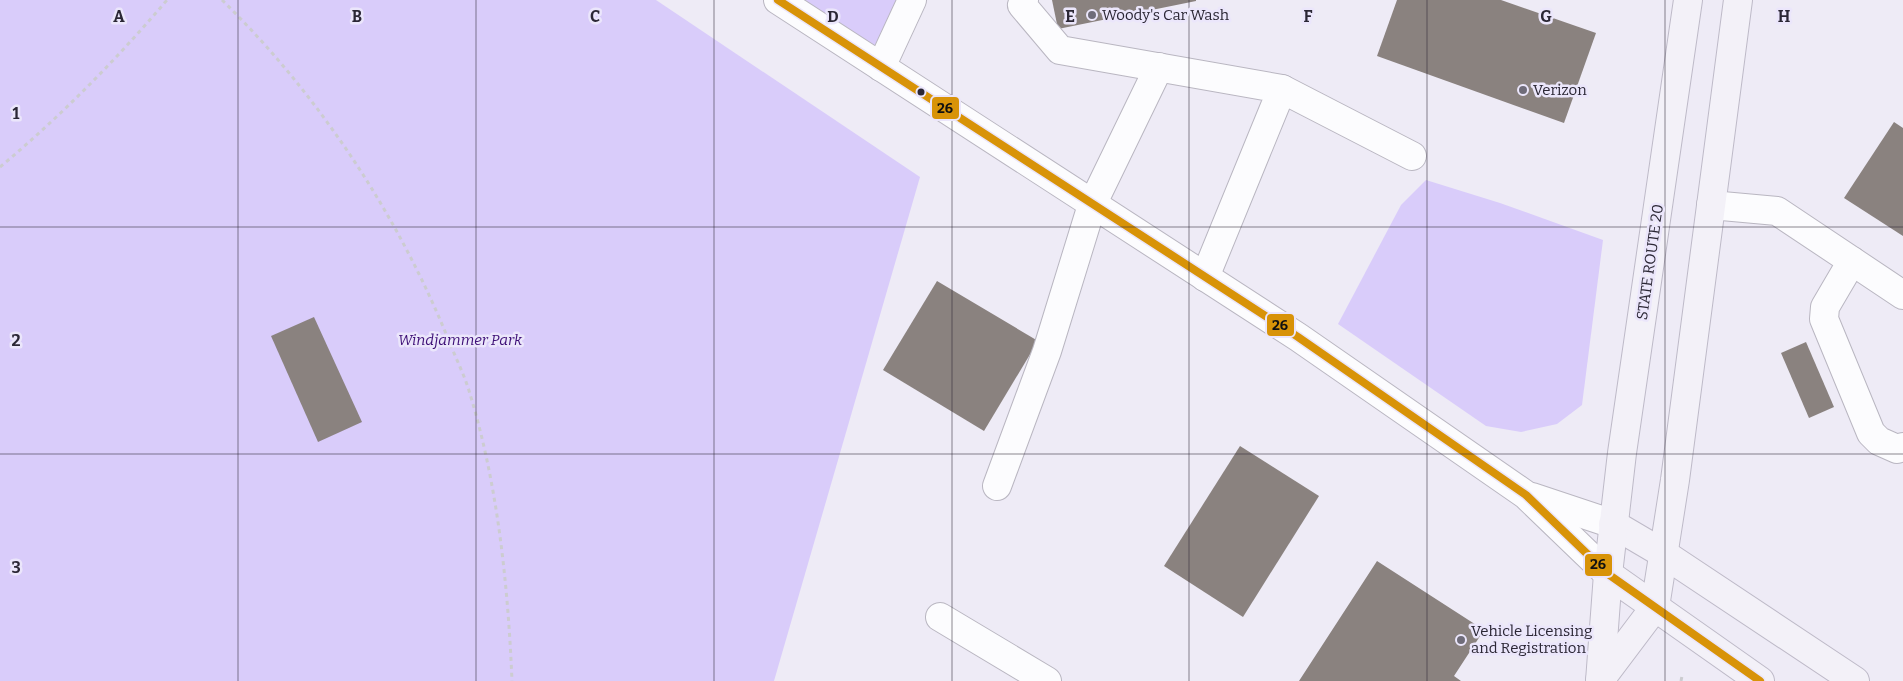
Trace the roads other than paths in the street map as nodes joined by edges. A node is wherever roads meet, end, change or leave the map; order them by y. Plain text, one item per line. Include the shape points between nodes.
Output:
1 (778, 0) edge
2 (912, 0) edge
3 (1024, 0) edge
4 (1688, 0) edge
5 (1738, 0) edge
6 (881, 67) junction
7 (1159, 67) junction
8 (1282, 89) junction
9 (1412, 156) dead end
10 (1092, 205) junction
11 (1711, 205) junction
12 (1852, 261) junction
13 (1205, 277) junction
14 (1903, 295) edge
15 (1903, 447) edge
16 (997, 486) dead end
17 (1526, 496) junction
18 (1613, 524) junction
19 (1664, 554) junction
20 (1608, 574) junction
21 (1655, 607) junction
22 (940, 617) dead end
23 (1600, 680) edge
24 (1047, 681) edge
25 (1760, 681) edge
26 (1855, 681) edge

1 - 6 street
2 - 6 street
3 - 7 street via 1022,5 1060,50
4 - 18 main road, STATE ROUTE 20
5 - 11 main road
6 - 10 street
7 - 8 street
7 - 10 street
8 - 9 street
8 - 13 street
10 - 13 street
10 - 16 street via 1047,351
11 - 12 street via 1777,211
11 - 19 main road
12 - 14 street
12 - 15 street via 1825,307 1824,319 1871,433 1879,441 1897,449
13 - 17 street via 1298,337
17 - 18 street
17 - 20 street
18 - 19 main road
18 - 20 main road, STATE ROUTE 20
19 - 21 main road
19 - 26 main road
20 - 21 main road
20 - 23 main road, STATE ROUTE 20
21 - 23 main road
21 - 25 main road
22 - 24 street

